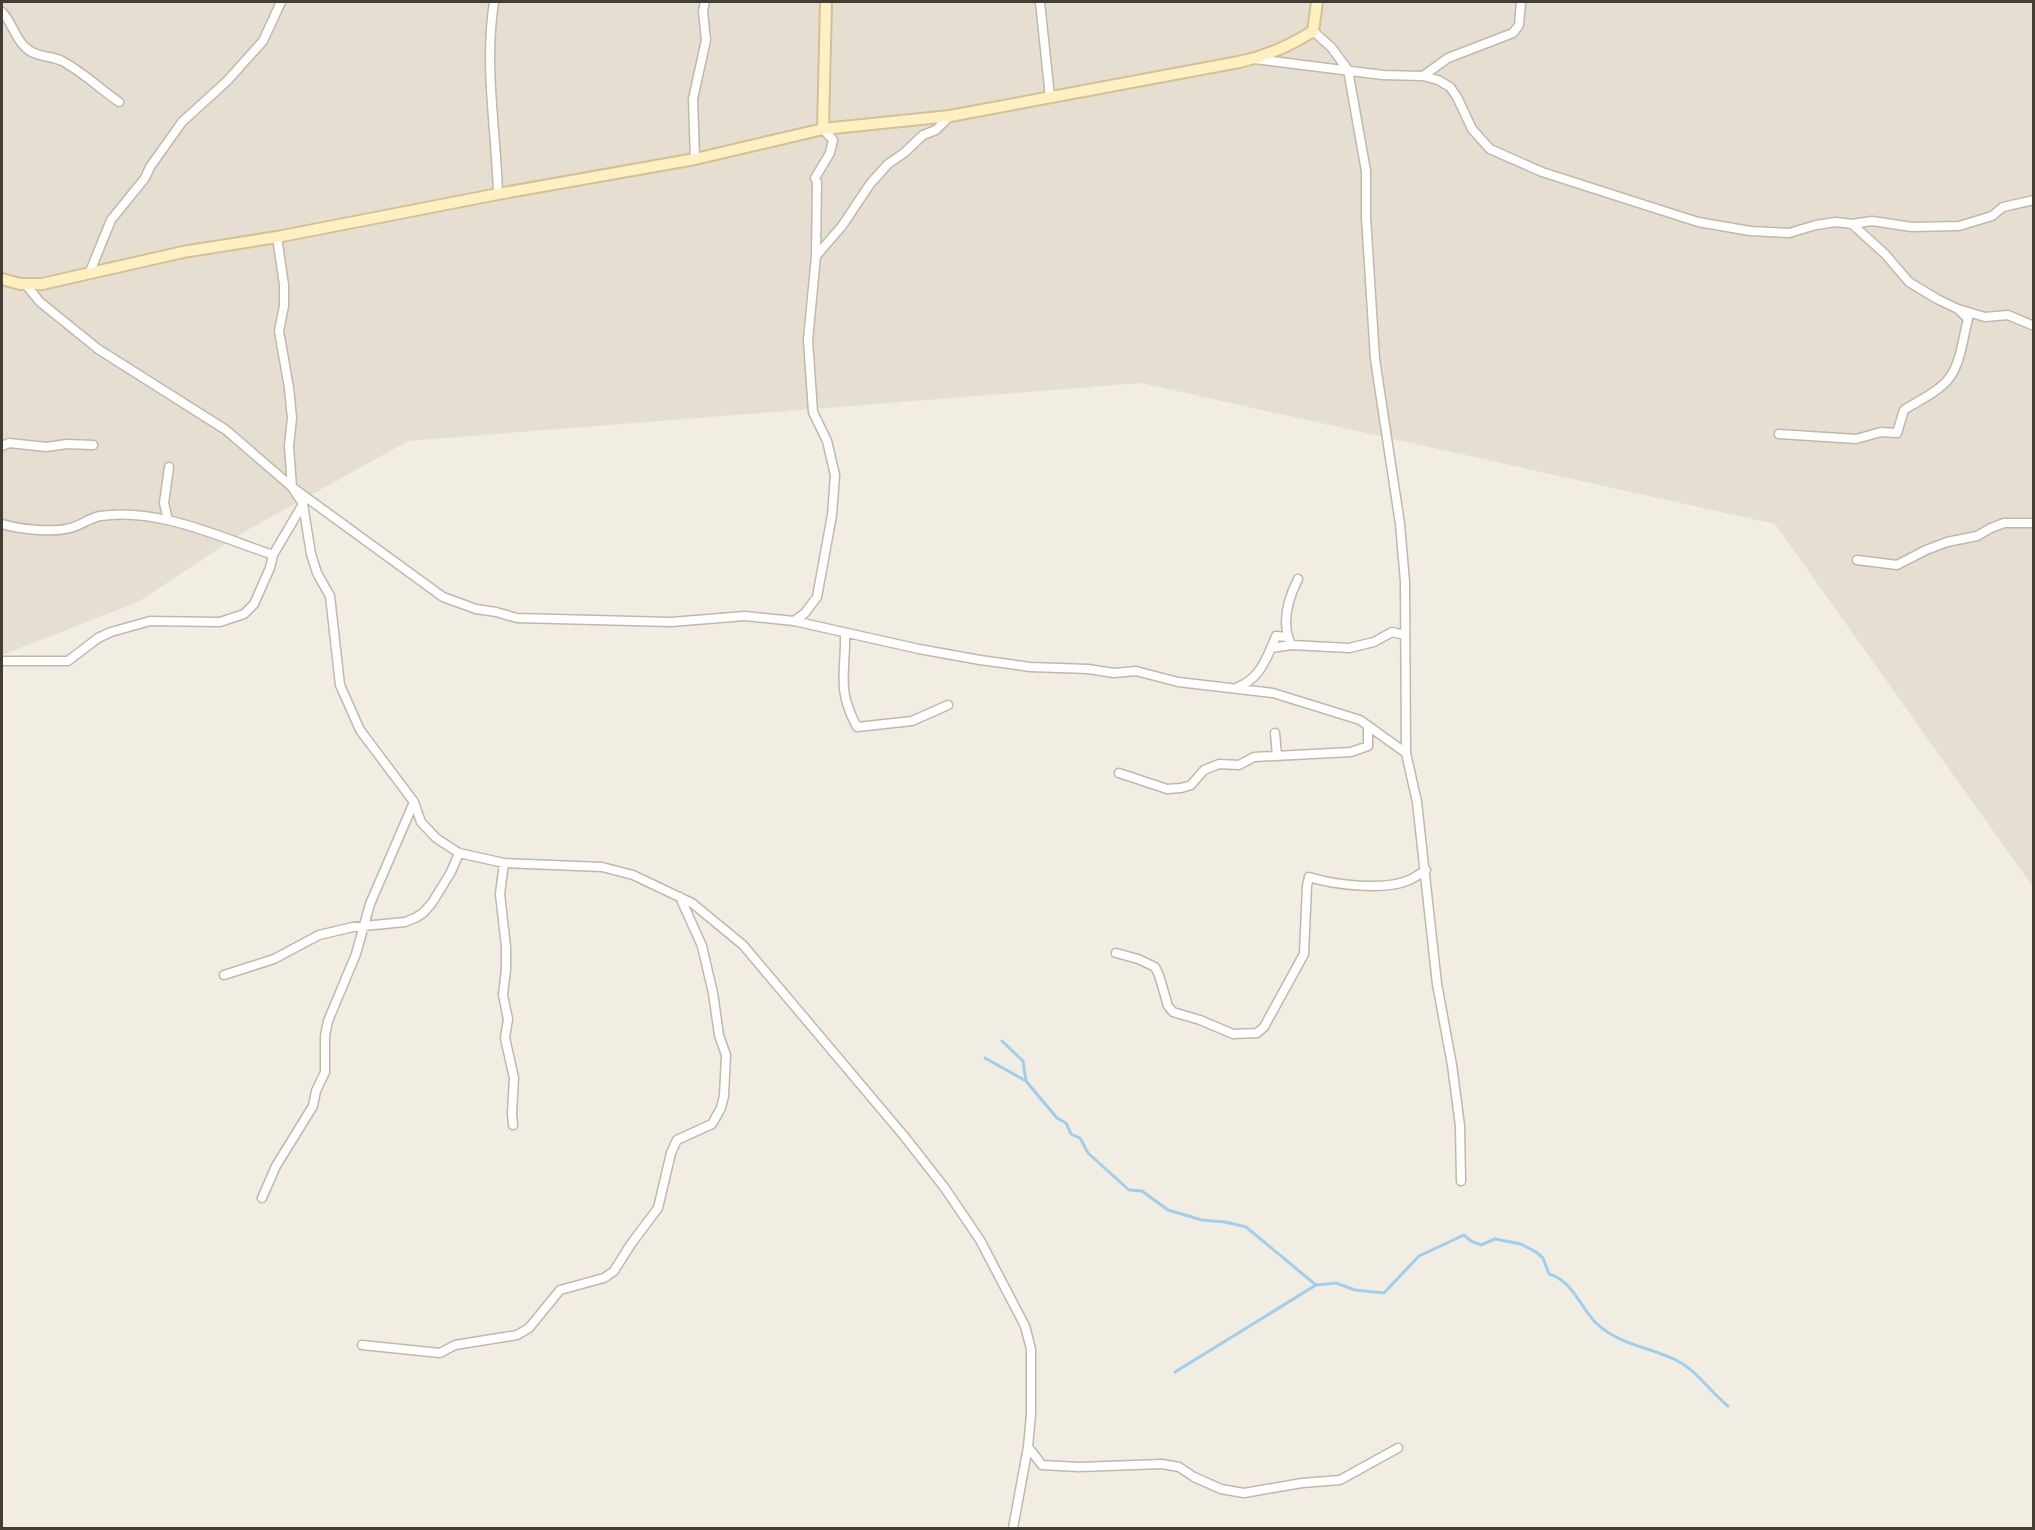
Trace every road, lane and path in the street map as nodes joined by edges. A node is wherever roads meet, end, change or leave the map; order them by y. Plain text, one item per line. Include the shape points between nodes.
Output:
1 (281, 2) edge
2 (494, 2) edge
3 (705, 2) edge
4 (826, 2) edge
5 (1040, 2) edge
6 (1317, 2) edge
7 (1521, 2) edge
8 (2, 12) edge
9 (1313, 31) junction
10 (1255, 58) junction
11 (1348, 70) junction
12 (1423, 76) junction
13 (1050, 97) junction
14 (119, 102) dead end
15 (950, 116) junction
16 (823, 129) junction
17 (695, 159) junction
18 (498, 194) junction
19 (2034, 200) edge
20 (1852, 224) junction
21 (277, 237) junction
22 (816, 256) junction
23 (89, 274) junction
24 (2, 279) edge
25 (26, 285) junction
26 (1958, 309) junction
27 (2034, 326) edge
28 (1779, 434) dead end
29 (93, 445) dead end
30 (2, 446) edge
31 (169, 467) dead end
32 (292, 487) junction
33 (303, 504) junction
34 (168, 520) junction
35 (2034, 523) edge
36 (2, 524) edge
37 (273, 555) junction
38 (1857, 560) dead end
39 (1298, 579) dead end
40 (794, 621) junction
41 (1405, 623) junction
42 (1392, 632) junction
43 (845, 633) junction
44 (1405, 635) junction
45 (1289, 641) junction
46 (2, 660) edge
47 (1232, 689) junction
48 (948, 705) dead end
49 (1368, 728) junction
50 (1275, 733) dead end
51 (1388, 739) junction
52 (1368, 746) junction
53 (1406, 753) junction
54 (1277, 756) junction
55 (1119, 773) dead end
56 (414, 802) junction
57 (459, 853) junction
58 (504, 863) junction
59 (1426, 870) junction
60 (680, 897) junction
61 (364, 925) junction
62 (1116, 953) dead end
63 (224, 975) dead end
64 (513, 1125) dead end
65 (1461, 1180) dead end
66 (262, 1198) dead end
67 (362, 1345) dead end
68 (1028, 1447) junction
69 (1398, 1448) dead end
70 (1013, 1528) edge

1 - 23 street via 263,42 183,122 111,220
2 - 18 street via 489,78
3 - 17 street via 706,40 693,99
4 - 16 street
5 - 13 street
6 - 9 street
7 - 12 street via 1519,25 1514,33 1448,58
8 - 14 street via 22,45 60,60
9 - 10 street
9 - 11 street
10 - 11 street
10 - 13 street
11 - 12 street
11 - 41 street via 1366,171 1375,360 1400,524 1406,582
12 - 20 street via 1450,87 1472,129 1490,149 1542,172 1698,222 1750,231 1789,233 1836,222
13 - 15 street
15 - 16 street
15 - 22 street via 888,164
16 - 17 street
16 - 22 street via 833,140 815,178
17 - 18 street
18 - 21 street
19 - 20 street via 2003,207 1992,216 1959,226 1912,227 1872,221
20 - 26 street via 1909,282
21 - 23 street via 183,252
21 - 32 street via 284,285 279,331 292,418
22 - 40 street via 808,340 813,411 830,451 834,495 817,597
23 - 25 street
24 - 25 street
25 - 32 street via 40,302 98,350 226,430
26 - 27 street via 1985,317 2008,315
26 - 28 street via 1968,319 1955,367 1949,378 1904,410 1897,433 1881,432 1856,439
29 - 30 street
31 - 34 street via 164,503
32 - 33 street
32 - 40 street via 443,597 476,609 517,618 671,622 745,616
33 - 37 street
33 - 56 street via 311,554 330,596 340,685 360,730
34 - 36 street via 98,516 69,529
34 - 37 street
35 - 38 street via 2004,524 1926,550 1897,565
37 - 46 street via 254,604 232,619 150,621 98,638 68,661
39 - 45 street via 1288,599
40 - 43 street
41 - 42 street
41 - 44 street
42 - 44 street
42 - 45 street via 1374,642 1349,648
43 - 47 street via 980,660 1114,673 1136,671 1178,682
43 - 48 street via 842,684 847,709 857,727 912,722
44 - 53 street
45 - 47 street via 1276,636 1254,678
47 - 49 street via 1273,693 1360,720
49 - 51 street
49 - 52 street
50 - 54 street
51 - 52 street
51 - 53 street
52 - 54 street via 1351,752
53 - 59 street
54 - 55 street via 1254,757 1239,765 1212,765 1181,788 1167,789
56 - 57 street via 421,822
56 - 61 street
57 - 58 street
57 - 61 street via 423,913 405,922
58 - 60 street via 602,867 633,875
58 - 64 street via 500,894 506,947 503,995 508,1019 505,1038 514,1078
59 - 62 street via 1408,881 1382,885 1337,885 1309,877 1304,954 1257,1033 1233,1034 1173,1012 1155,967
59 - 65 street via 1437,984 1460,1126
60 - 67 street via 702,946 713,993 726,1055 724,1096 712,1124 677,1140 658,1208 614,1271 604,1278 560,1290 529,1328 518,1335 455,1345 440,1353
60 - 68 street via 743,945 904,1136 980,1240 1025,1326 1031,1348
61 - 63 street via 319,935 274,959
61 - 66 street via 328,1021 325,1072 313,1106 276,1166
68 - 69 street via 1042,1464 1162,1464 1179,1467 1221,1489 1244,1493 1340,1480
68 - 70 street

